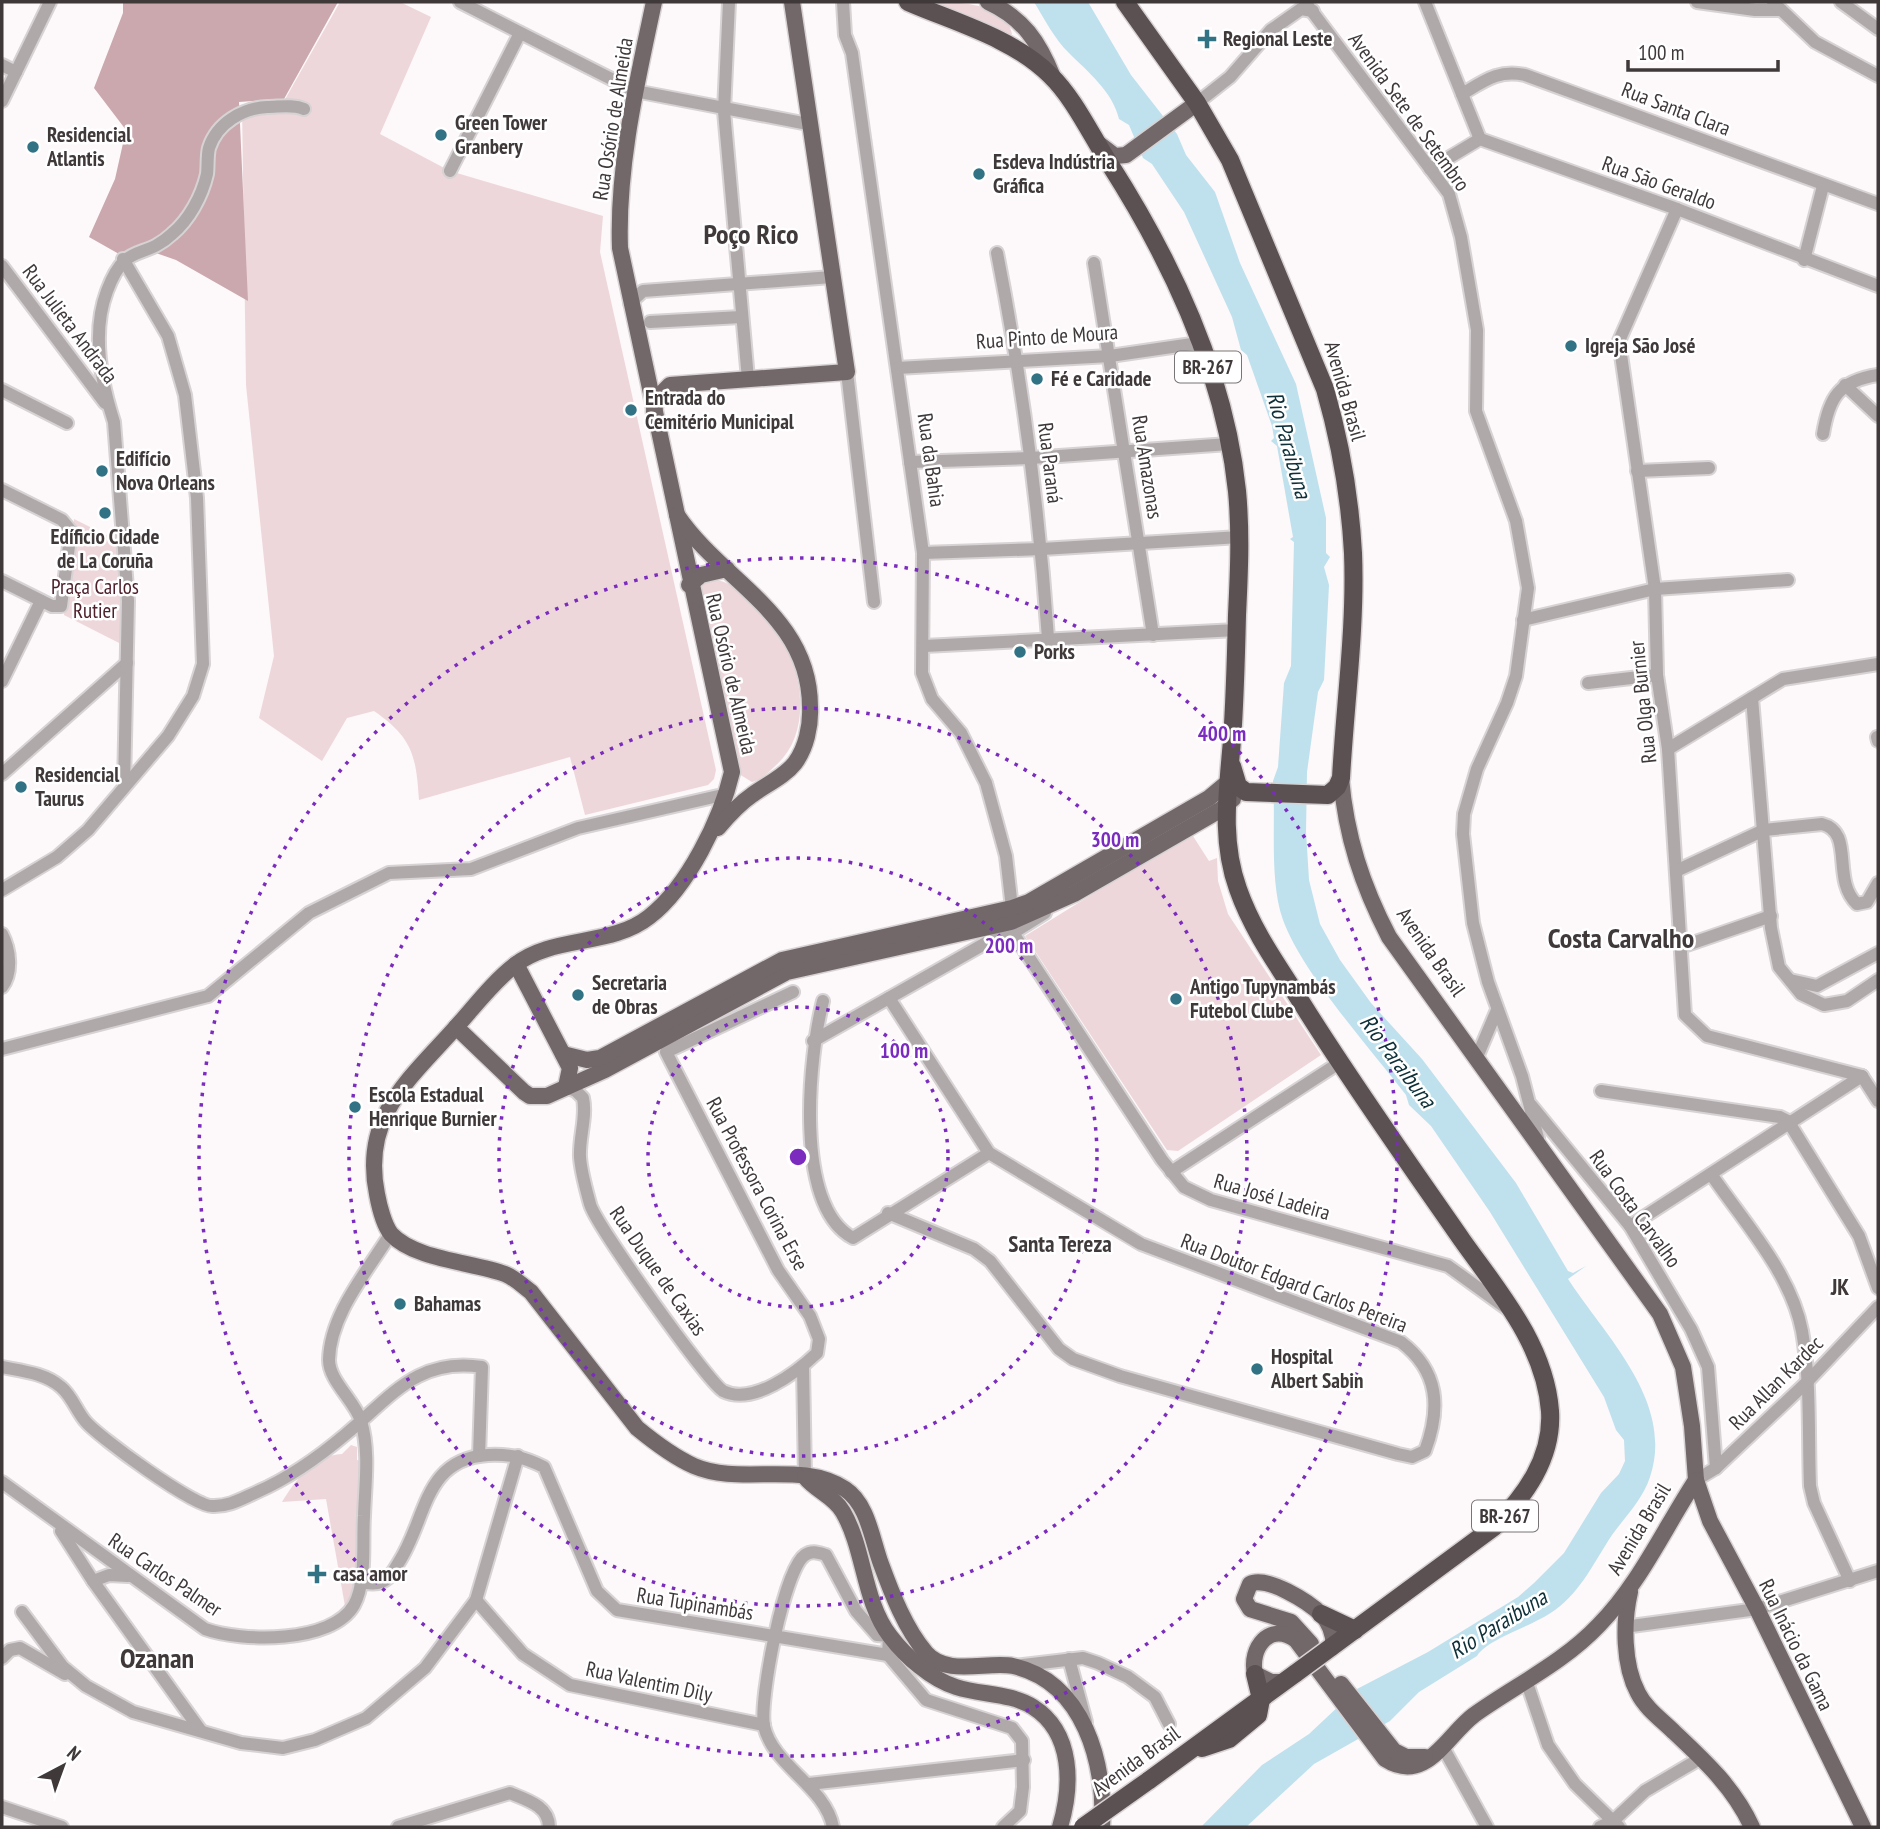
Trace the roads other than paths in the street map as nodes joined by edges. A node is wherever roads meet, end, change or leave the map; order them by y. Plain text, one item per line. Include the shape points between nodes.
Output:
1 (50, 2) edge
2 (460, 2) edge
3 (653, 2) edge
4 (729, 2) edge
5 (792, 2) edge
6 (843, 2) edge
7 (908, 2) edge
8 (988, 2) edge
9 (1125, 2) edge
10 (1425, 2) edge
11 (1697, 2) edge
12 (1841, 2) edge
13 (1306, 6) edge
14 (1777, 6) edge
15 (1878, 29) edge
16 (520, 33) junction
17 (2, 65) edge
18 (16, 72) junction
19 (1878, 76) edge
20 (1053, 77) junction
21 (635, 91) junction
22 (1462, 94) junction
23 (2, 101) edge
24 (1191, 107) junction
25 (304, 108) dead end
26 (724, 110) junction
27 (808, 124) junction
28 (1088, 130) junction
29 (1480, 139) junction
30 (1430, 169) junction
31 (450, 171) dead end
32 (1823, 186) junction
33 (1878, 204) edge
34 (1677, 208) junction
35 (997, 253) dead end
36 (122, 259) junction
37 (1804, 260) junction
38 (1094, 263) dead end
39 (2, 266) edge
40 (832, 276) junction
41 (737, 284) junction
42 (1878, 286) edge
43 (630, 303) junction
44 (741, 317) junction
45 (650, 321) dead end
46 (1199, 343) junction
47 (1110, 356) junction
48 (1018, 360) junction
49 (643, 362) junction
50 (897, 368) junction
51 (847, 372) junction
52 (1878, 375) edge
53 (748, 379) junction
54 (670, 385) junction
55 (1845, 386) junction
56 (2, 390) edge
57 (107, 405) junction
58 (653, 415) junction
59 (1878, 416) edge
60 (67, 423) dead end
61 (1823, 434) dead end
62 (1229, 444) junction
63 (1125, 451) junction
64 (1031, 458) junction
65 (910, 462) junction
66 (1709, 468) dead end
67 (1637, 471) junction
68 (2, 491) edge
69 (674, 510) junction
70 (1240, 537) junction
71 (1139, 544) junction
72 (1042, 550) junction
73 (923, 553) junction
74 (727, 569) junction
75 (1788, 580) dead end
76 (2, 581) edge
77 (689, 585) junction
78 (1655, 589) junction
79 (41, 601) junction
80 (874, 602) dead end
81 (1523, 620) junction
82 (1237, 630) junction
83 (1153, 635) junction
84 (1048, 638) junction
85 (924, 646) junction
86 (127, 663) junction
87 (1878, 664) edge
88 (1657, 675) junction
89 (2, 681) edge
90 (1588, 683) dead end
91 (1752, 698) junction
92 (1668, 749) junction
93 (1231, 759) junction
94 (731, 767) junction
95 (2, 774) edge
96 (1341, 778) junction
97 (1227, 783) junction
98 (763, 785) junction
99 (124, 786) junction
100 (1251, 792) junction
101 (727, 794) junction
102 (1325, 795) junction
103 (707, 799) junction
104 (1226, 804) junction
105 (1343, 813) junction
106 (1226, 826) junction
107 (1764, 830) junction
108 (712, 836) junction
109 (1152, 839) junction
110 (1676, 871) junction
111 (1878, 883) edge
112 (2, 890) edge
113 (1771, 916) junction
114 (1012, 921) junction
115 (2, 934) edge
116 (1681, 947) junction
117 (1878, 953) edge
118 (516, 964) junction
119 (1790, 980) junction
120 (1878, 980) edge
121 (2, 987) edge
122 (793, 992) dead end
123 (889, 998) junction
124 (823, 1001) dead end
125 (1497, 1010) junction
126 (456, 1027) junction
127 (1487, 1033) junction
128 (1462, 1036) junction
129 (813, 1041) junction
130 (2, 1049) edge
131 (564, 1054) junction
132 (1478, 1057) junction
133 (1339, 1063) junction
134 (602, 1064) junction
135 (1862, 1076) junction
136 (566, 1087) junction
137 (1601, 1091) dead end
138 (1878, 1101) edge
139 (1530, 1102) junction
140 (1788, 1121) junction
141 (1543, 1148) junction
142 (989, 1153) junction
143 (1171, 1172) junction
144 (1711, 1174) junction
145 (888, 1213) junction
146 (1629, 1226) junction
147 (391, 1233) junction
148 (1878, 1288) edge
149 (1878, 1307) edge
150 (1513, 1313) junction
151 (2, 1367) edge
152 (803, 1367) junction
153 (1807, 1382) junction
154 (361, 1420) junction
155 (341, 1438) junction
156 (365, 1447) junction
157 (478, 1456) junction
158 (522, 1456) junction
159 (1716, 1468) junction
160 (805, 1476) junction
161 (1696, 1480) junction
162 (2, 1482) edge
163 (1685, 1497) junction
164 (1702, 1501) junction
165 (57, 1524) junction
166 (862, 1561) junction
167 (1878, 1571) edge
168 (128, 1576) junction
169 (886, 1576) junction
170 (93, 1581) junction
171 (1850, 1581) junction
172 (360, 1582) junction
173 (1632, 1588) junction
174 (476, 1600) junction
175 (1757, 1609) junction
176 (22, 1612) dead end
177 (1321, 1614) junction
178 (906, 1623) junction
179 (1624, 1627) junction
180 (1355, 1630) junction
181 (1591, 1633) junction
182 (774, 1636) junction
183 (889, 1636) junction
184 (1332, 1647) junction
185 (888, 1655) junction
186 (2, 1658) edge
187 (1069, 1659) junction
188 (1012, 1666) junction
189 (1255, 1674) junction
190 (1290, 1678) junction
191 (1333, 1682) junction
192 (1527, 1683) junction
193 (86, 1686) junction
194 (1261, 1699) junction
195 (1169, 1724) dead end
196 (764, 1725) junction
197 (201, 1731) junction
198 (1091, 1739) junction
199 (1437, 1753) junction
200 (1701, 1758) junction
201 (1024, 1760) junction
202 (809, 1784) junction
203 (2, 1807) edge
204 (1616, 1824) edge
205 (62, 1827) edge
206 (398, 1827) edge
207 (550, 1827) edge
208 (833, 1827) edge
209 (1003, 1827) edge
210 (1060, 1827) edge
211 (1083, 1827) edge
212 (1102, 1827) edge
213 (1487, 1827) edge
214 (1600, 1827) edge
215 (1752, 1827) edge
216 (1863, 1827) edge

1 - 18 street
2 - 16 street
3 - 21 main road, Rua Osório de Almeida
4 - 26 street
5 - 27 main road
6 - 50 street, Rua da Bahia
7 - 20 highway, BR-267 via 1012,48
8 - 20 main road via 1019,19 1036,41
9 - 24 highway, Avenida Brasil
10 - 22 street
11 - 14 street via 1755,10
12 - 15 street
13 - 24 street via 1271,30 1230,77
13 - 30 street, Avenida Sete de Setembro
14 - 19 street via 1815,42
16 - 21 street
16 - 31 street
17 - 18 street
18 - 23 street
20 - 28 highway, BR-267
21 - 26 street
21 - 43 main road, Rua Osório de Almeida via 620,208 620,248
22 - 29 street
22 - 32 street, Rua Santa Clara via 1494,75 1509,71 1525,75
24 - 28 main road, BR-267 via 1119,158
24 - 96 highway, Avenida Brasil via 1237,174 1334,421 1353,551
25 - 36 street via 253,108 231,118 209,147 199,198 188,215 172,234
26 - 27 street
26 - 41 street
27 - 40 main road
28 - 46 highway, BR-267 via 1150,231
29 - 30 street
29 - 34 street, Rua São Geraldo
30 - 81 street, Avenida Sete de Setembro via 1449,194 1461,237 1477,330 1476,411 1516,521 1528,588
32 - 33 street, Rua Santa Clara
32 - 37 street
34 - 37 street, Rua São Geraldo
34 - 67 street, Rua Olga Burnier via 1619,341
35 - 48 street, Rua Paraná
36 - 57 street via 106,294 99,332
36 - 99 street via 168,336 185,395 197,498 203,664 193,696 168,736
37 - 42 street, Rua São Geraldo
38 - 47 street, Rua Amazonas
39 - 57 street, Rua Julieta Andrada
40 - 41 street
40 - 51 main road
41 - 43 street via 643,290
41 - 44 street
43 - 49 main road, Rua Osório de Almeida
44 - 45 street
44 - 53 street
46 - 47 street, Rua Pinto de Moura
46 - 62 highway, BR-267
47 - 48 street, Rua Pinto de Moura
47 - 63 street, Rua Amazonas
48 - 50 street, Rua Pinto de Moura
48 - 64 street, Rua Paraná
49 - 54 main road via 654,377
49 - 58 main road, Rua Osório de Almeida
50 - 65 street, Rua da Bahia
51 - 53 main road
51 - 80 street
52 - 55 street
53 - 54 main road
54 - 58 main road via 656,399
55 - 59 street
55 - 61 street via 1827,407
56 - 60 street
57 - 86 street via 114,422 125,535
58 - 69 main road, Rua Osório de Almeida
62 - 63 street
62 - 70 highway, BR-267
63 - 64 street
63 - 71 street, Rua Amazonas
64 - 65 street
64 - 72 street, Rua Paraná
65 - 73 street, Rua da Bahia
66 - 67 street
67 - 78 street, Rua Olga Burnier
68 - 79 street via 62,520 71,531 61,606
69 - 74 main road
69 - 77 main road, Rua Osório de Almeida
70 - 71 street
70 - 82 highway, BR-267
71 - 72 street
71 - 83 street, Rua Amazonas
72 - 73 street
72 - 84 street, Rua Paraná
73 - 85 street, Rua da Bahia
74 - 77 main road via 701,575
74 - 98 main road via 786,630 806,673 809,691 810,722 803,747 787,772
75 - 78 street
76 - 79 street
77 - 94 main road, Rua Osório de Almeida
78 - 81 street
78 - 88 street, Rua Olga Burnier
79 - 89 street
81 - 125 street, Rua Costa Carvalho via 1516,676 1477,769 1463,834 1473,923
82 - 83 street
82 - 93 highway, BR-267
83 - 84 street
84 - 85 street
85 - 114 street, Rua da Bahia via 922,673 932,699 961,733 986,783 1006,856
86 - 95 street
86 - 99 street
87 - 91 street via 1783,679
88 - 90 street
88 - 92 street, Rua Olga Burnier
91 - 92 street
91 - 107 street
92 - 110 street, Rua Olga Burnier
93 - 97 highway, BR-267
93 - 100 highway via 1238,786
94 - 98 main road via 743,783
94 - 101 main road, Rua Osório de Almeida
94 - 103 street
96 - 102 highway
96 - 105 main road, Avenida Brasil
97 - 104 highway, BR-267
97 - 109 main road
98 - 101 main road
98 - 108 main road
99 - 112 street via 88,830 57,857
100 - 102 highway
100 - 104 main road
100 - 106 highway via 1234,805
101 - 103 street
101 - 108 main road, Rua Osório de Almeida
102 - 105 main road via 1339,803
103 - 130 street via 578,828 471,869 389,873 309,912 208,996
104 - 106 highway, BR-267
104 - 109 main road
105 - 128 main road, Avenida Brasil via 1357,865 1389,937
106 - 133 highway, BR-267 via 1233,874 1250,918
107 - 110 street
107 - 111 street via 1830,826 1840,838 1848,896 1857,904 1867,902
107 - 113 street
108 - 118 main road, Rua Osório de Almeida via 650,916 626,930 541,952
109 - 114 main road via 1052,889
109 - 114 main road via 1074,894
110 - 116 street, Rua Olga Burnier
113 - 116 street
113 - 119 street via 1779,967
114 - 123 street via 993,939
114 - 134 main road via 782,960
114 - 143 street, Rua José Ladeira
115 - 121 street via 10,958
116 - 135 street, Rua Olga Burnier via 1685,1015 1707,1036
117 - 119 street via 1817,986
118 - 126 main road, Rua Osório de Almeida
118 - 131 main road
119 - 120 street via 1801,994 1824,1005 1847,1001
122 - 152 street, Rua Professora Corina Erse via 666,1052 778,1270 810,1316 818,1339 817,1353
123 - 129 street
123 - 142 street, Rua Doutor Edgard Carlos Pereira
124 - 129 street
125 - 127 street
125 - 139 street, Rua Costa Carvalho
126 - 136 main road via 530,1096 547,1096
126 - 147 main road, Rua Osório de Almeida via 402,1087 386,1110 376,1137 373,1176
127 - 128 street
127 - 132 street
128 - 132 main road, Avenida Brasil
129 - 145 street via 810,1097 816,1173 827,1208 837,1228 853,1238
131 - 134 main road
131 - 136 main road via 570,1068
132 - 141 main road, Avenida Brasil
133 - 143 street
133 - 150 highway, BR-267
134 - 136 main road
135 - 138 street
135 - 140 street
136 - 152 street, Rua Duque de Caxias via 583,1098 580,1157 591,1208 705,1372 723,1391 749,1395
137 - 140 street
139 - 141 street, Rua Costa Carvalho
139 - 146 street, Rua Costa Carvalho
140 - 144 street
140 - 148 street via 1859,1236
141 - 161 main road, Avenida Brasil via 1648,1293 1670,1332 1686,1381
142 - 145 street
142 - 145 street, Rua Doutor Edgard Carlos Pereira via 1141,1244 1401,1342 1416,1353 1435,1386 1436,1407 1424,1451 1412,1457 1398,1454 1073,1359 1059,1349 990,1262 974,1249
143 - 150 street, Rua José Ladeira via 1184,1187 1211,1200 1448,1266
144 - 146 street
144 - 153 street via 1778,1272 1802,1330
146 - 159 street, Rua Costa Carvalho via 1675,1297 1708,1367
147 - 154 street via 338,1320 331,1343 329,1364
147 - 160 main road via 419,1251 509,1275 531,1292 637,1428 667,1450 696,1467
149 - 153 street, Rua Allan Kardec
150 - 180 highway, BR-267 via 1537,1355 1550,1410 1550,1432 1535,1475 1494,1527
151 - 155 street via 35,1373 62,1387 86,1423 189,1499 210,1507 226,1506 267,1488
152 - 160 street
153 - 159 street, Rua Allan Kardec
153 - 171 street via 1810,1486
154 - 155 street
154 - 156 street, Rua Carlos Palmer
154 - 157 street via 405,1381 442,1368 482,1367
155 - 156 street
156 - 172 street, Rua Carlos Palmer
157 - 158 street
157 - 172 street via 460,1459 440,1476 410,1545 388,1578 379,1583
158 - 174 street
158 - 182 street, Rua Tupinambás via 544,1467 597,1591 617,1611
159 - 161 street, Rua Allan Kardec
160 - 166 main road via 840,1507
160 - 169 main road via 846,1489 863,1510
161 - 163 main road, Avenida Brasil
161 - 164 main road, Rua Inácio da Gama
162 - 165 street, Rua Carlos Palmer
163 - 164 main road
163 - 173 main road, Avenida Brasil
164 - 175 main road, Rua Inácio da Gama
165 - 168 street, Rua Carlos Palmer
165 - 170 street
166 - 169 main road via 869,1571
166 - 183 main road
167 - 171 street
168 - 170 street via 109,1575
168 - 172 street, Rua Carlos Palmer via 205,1629 253,1638 315,1630 346,1616 355,1604
169 - 178 main road
170 - 197 street
171 - 175 street
173 - 179 main road
173 - 181 main road, Avenida Brasil
174 - 196 street, Rua Valentim Dily via 523,1654 570,1685
174 - 197 street via 425,1668 366,1718 284,1748 241,1743
175 - 179 street
175 - 216 main road, Rua Inácio da Gama
176 - 193 street via 63,1667
177 - 180 highway
177 - 184 main road via 1330,1628
177 - 191 main road via 1266,1581 1255,1581 1244,1594 1250,1609 1297,1626
178 - 183 main road
178 - 188 main road via 928,1655 941,1663
179 - 181 main road
179 - 200 main road via 1636,1690 1655,1715
180 - 184 highway, BR-267
181 - 192 main road, Avenida Brasil
182 - 183 street via 795,1570 803,1556 813,1552 826,1555 856,1611 877,1635
182 - 185 street, Rua Tupinambás
182 - 196 street
183 - 185 street
183 - 210 main road via 928,1673 955,1687 1032,1707 1050,1722 1065,1750 1069,1775
184 - 190 highway, BR-267, bridge
185 - 201 street via 926,1700 1012,1728 1022,1741
186 - 193 street via 20,1648
187 - 188 street
187 - 195 street via 1083,1658 1128,1677 1155,1697
187 - 198 street
188 - 198 main road via 1065,1694
189 - 190 main road via 1265,1680
189 - 191 main road via 1255,1653 1262,1641 1273,1633 1285,1633
189 - 194 highway
190 - 194 highway, BR-267
191 - 199 main road via 1385,1750 1406,1756
192 - 199 main road, Avenida Brasil via 1475,1715
192 - 204 street via 1548,1745 1574,1784
193 - 197 street via 133,1712
194 - 211 highway, Avenida Brasil, bridge via 1258,1715 1243,1730 1191,1750
196 - 202 street via 772,1743
198 - 212 main road via 1104,1796
199 - 213 street
200 - 204 street via 1645,1791
200 - 215 main road via 1740,1800
201 - 202 street
201 - 209 street via 1020,1811
202 - 208 street
203 - 205 street
204 - 214 street
206 - 207 street via 510,1793 536,1804

